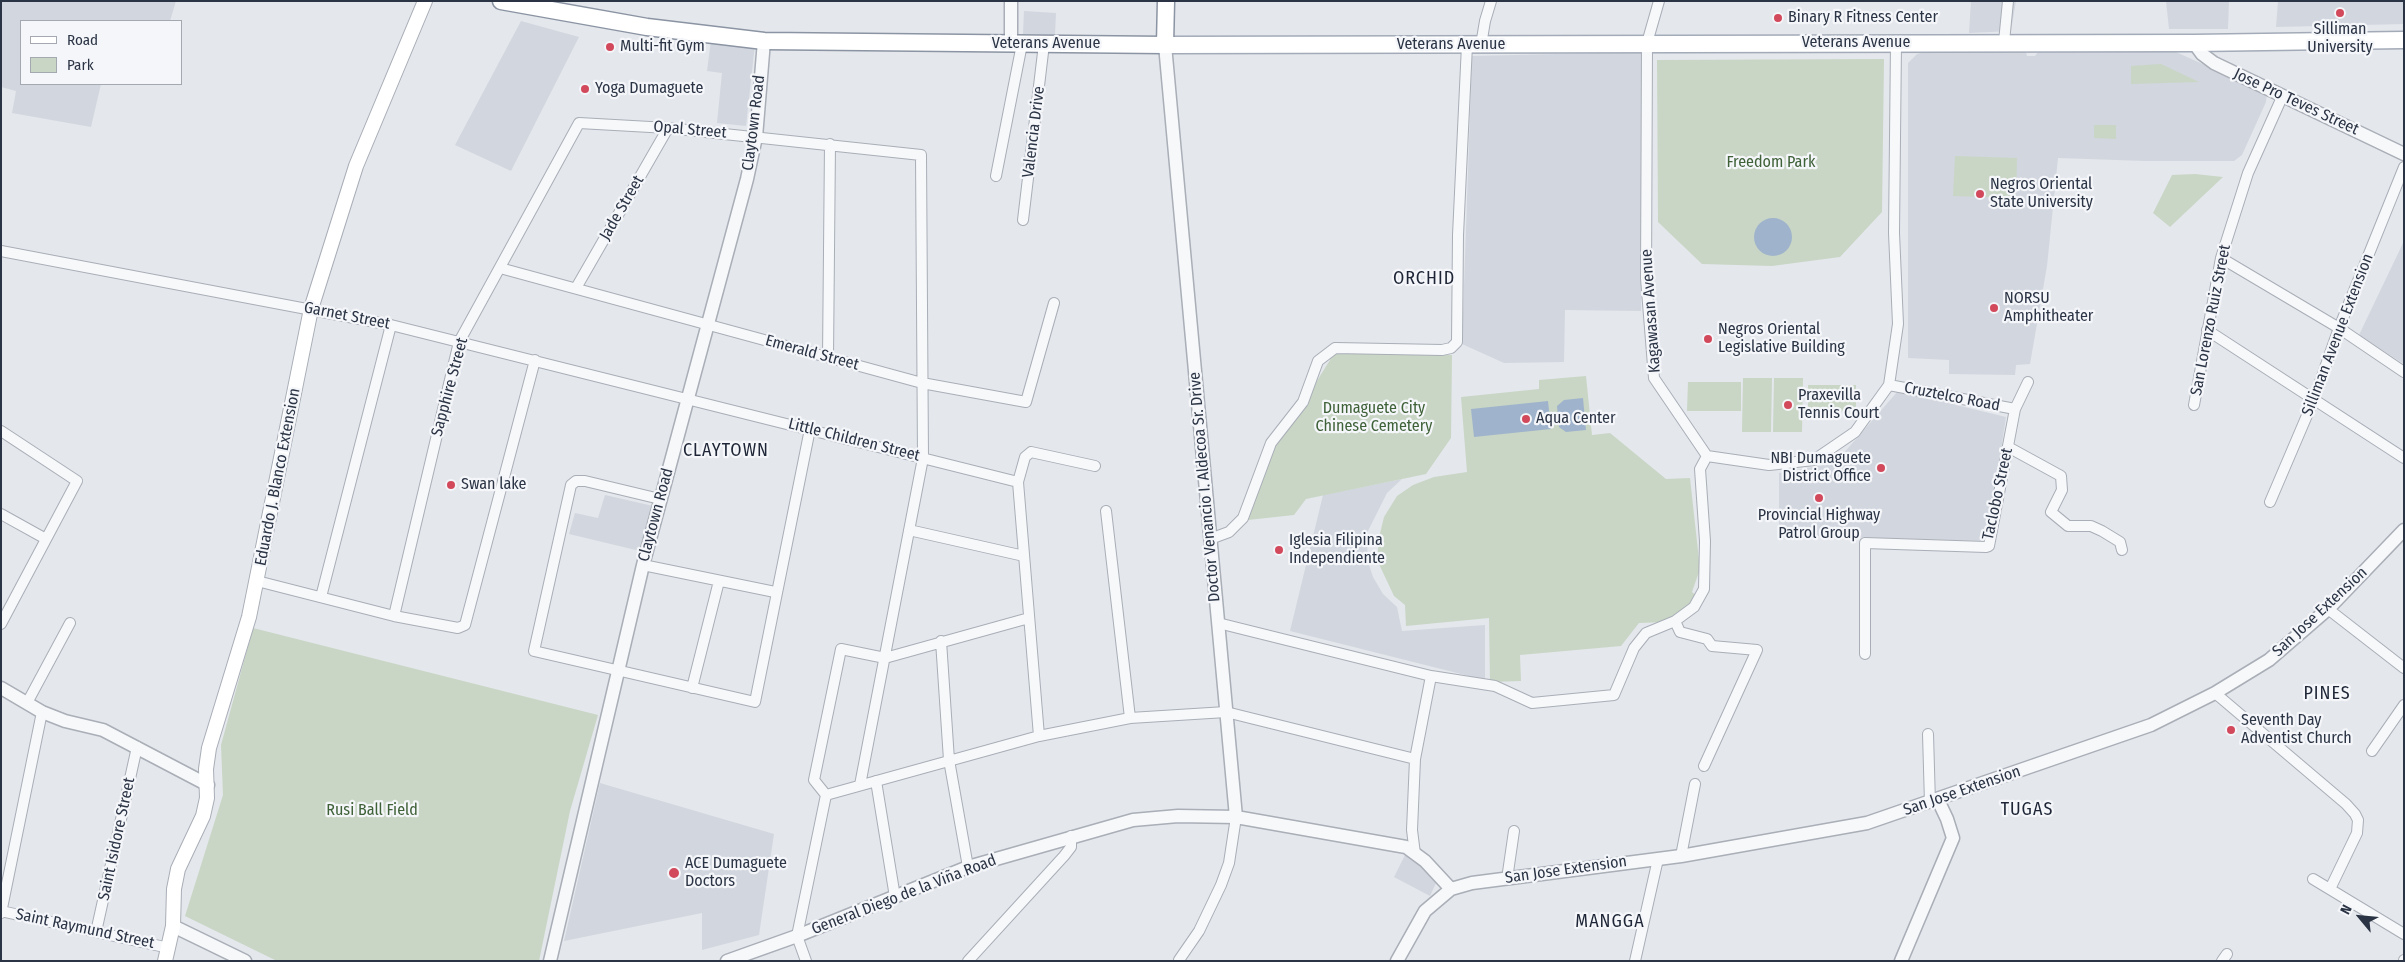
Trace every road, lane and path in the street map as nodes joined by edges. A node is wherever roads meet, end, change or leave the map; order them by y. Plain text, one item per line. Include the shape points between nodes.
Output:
1 (425, 1) edge
2 (501, 1) edge
3 (1011, 1) edge
4 (1166, 1) edge
5 (1491, 1) edge
6 (1659, 1) edge
7 (2008, 1) edge
8 (764, 40) junction
9 (2404, 40) edge
10 (2004, 42) junction
11 (1647, 43) junction
12 (1896, 43) junction
13 (2194, 43) junction
14 (1016, 44) junction
15 (1044, 44) junction
16 (1165, 44) junction
17 (1474, 45) junction
18 (2283, 95) junction
19 (580, 123) joint
20 (668, 128) junction
21 (756, 136) junction
22 (830, 144) junction
23 (2404, 154) edge
24 (2404, 167) edge
25 (996, 176) dead end
26 (1023, 220) dead end
27 (1, 251) edge
28 (2221, 258) junction
29 (500, 268) junction
30 (576, 288) junction
31 (1054, 303) dead end
32 (311, 309) junction
33 (391, 325) junction
34 (709, 325) junction
35 (2339, 328) junction
36 (2207, 330) junction
37 (459, 342) junction
38 (828, 357) junction
39 (535, 360) junction
40 (2404, 372) edge
41 (922, 382) junction
42 (2028, 382) dead end
43 (1889, 385) junction
44 (689, 398) junction
45 (2314, 399) junction
46 (2194, 405) dead end
47 (2014, 410) junction
48 (810, 429) junction
49 (1, 431) edge
50 (2008, 448) junction
51 (1707, 456) junction
52 (923, 458) junction
53 (2404, 458) edge
54 (1095, 466) dead end
55 (1018, 482) junction
56 (660, 499) junction
57 (2270, 502) dead end
58 (1106, 511) dead end
59 (1, 514) edge
60 (909, 530) junction
61 (2404, 530) edge
62 (1210, 538) junction
63 (46, 539) junction
64 (2122, 550) dead end
65 (1024, 556) junction
66 (643, 565) junction
67 (257, 581) junction
68 (719, 581) junction
69 (775, 592) junction
70 (321, 597) junction
71 (2328, 609) junction
72 (394, 616) junction
73 (1029, 618) junction
74 (1675, 620) junction
75 (70, 623) dead end
76 (1218, 623) junction
77 (1, 624) edge
78 (942, 642) junction
79 (1865, 654) dead end
80 (885, 658) junction
81 (2404, 668) edge
82 (617, 671) junction
83 (1431, 676) junction
84 (1, 688) edge
85 (692, 688) junction
86 (2215, 694) junction
87 (27, 703) junction
88 (2404, 704) edge
89 (42, 712) junction
90 (1226, 712) junction
91 (1130, 718) junction
92 (1928, 734) dead end
93 (1039, 736) junction
94 (137, 747) junction
95 (2372, 751) dead end
96 (1415, 759) junction
97 (949, 760) junction
98 (1704, 766) dead end
99 (876, 781) junction
100 (1695, 784) dead end
101 (208, 785) junction
102 (860, 785) junction
103 (826, 795) junction
104 (1934, 801) junction
105 (1236, 817) junction
106 (1514, 832) dead end
107 (1071, 836) junction
108 (1415, 854) junction
109 (1681, 856) junction
110 (1658, 859) junction
111 (968, 866) junction
112 (1506, 879) junction
113 (2313, 879) dead end
114 (2330, 889) junction
115 (1451, 890) junction
116 (895, 897) junction
117 (1, 912) edge
118 (173, 926) junction
119 (96, 932) junction
120 (2404, 934) edge
121 (797, 936) junction
122 (167, 954) edge
123 (1179, 960) edge
124 (245, 961) edge
125 (550, 961) edge
126 (727, 961) edge
127 (806, 961) edge
128 (968, 961) edge
129 (1397, 961) edge
130 (1635, 961) edge
131 (1901, 961) edge

1 - 32 main road, Eduardo J. Blanco Extension via 356,166
2 - 8 main road, Veterans Avenue via 647,26
3 - 14 street
4 - 16 main road, Doctor Venancio I. Aldecoa Sr. Drive
5 - 17 street
6 - 11 street, Kagawasan Avenue
7 - 10 street
8 - 14 main road, Veterans Avenue
8 - 21 street, Claytown Road
9 - 13 main road, Veterans Avenue
10 - 12 main road, Veterans Avenue
10 - 13 main road, Veterans Avenue
11 - 12 main road, Veterans Avenue
11 - 17 main road, Veterans Avenue
11 - 51 street, Kagawasan Avenue via 1646,278 1654,378
12 - 43 street via 1894,233 1898,324
13 - 18 street, Jose Pro Teves Street via 2214,63
14 - 15 main road, Veterans Avenue
14 - 25 street
15 - 16 main road, Veterans Avenue
15 - 26 street, Valencia Drive
16 - 17 main road, Veterans Avenue
16 - 62 street, Doctor Venancio I. Aldecoa Sr. Drive
17 - 62 street via 1458,235 1457,342 1442,350 1335,348 1318,361 1302,402 1271,443 1243,518 1229,532
18 - 23 street, Jose Pro Teves Street
18 - 28 street, San Lorenzo Ruiz Street via 2248,173
19 - 20 street, Opal Street
19 - 29 street, Sapphire Street
20 - 21 street, Opal Street
20 - 30 street, Jade Street
21 - 22 street, Opal Street
21 - 34 street, Claytown Road
22 - 38 street
22 - 41 street, Opal Street via 921,155
24 - 35 street, Silliman Avenue Extension
27 - 32 street, Garnet Street
28 - 35 street
28 - 36 street, San Lorenzo Ruiz Street
29 - 30 street, Emerald Street
29 - 37 street, Sapphire Street
30 - 34 street, Emerald Street
31 - 41 street, Emerald Street via 1026,402
32 - 33 street, Garnet Street
32 - 67 main road, Eduardo J. Blanco Extension
33 - 37 street, Garnet Street
33 - 70 street
34 - 38 street, Emerald Street
34 - 44 street, Claytown Road
35 - 40 street
35 - 45 street, Silliman Avenue Extension
36 - 45 street
36 - 46 street, San Lorenzo Ruiz Street
37 - 39 street, Garnet Street
37 - 72 street, Sapphire Street
38 - 41 street, Emerald Street
39 - 44 street, Garnet Street
39 - 72 street via 465,624 458,628
41 - 52 street
42 - 47 street, Taclobo Street
43 - 47 street, Cruztelco Road
43 - 51 street via 1855,432 1814,460 1768,465
44 - 48 street, Little Children Street
44 - 56 street, Claytown Road
45 - 53 street
45 - 57 street, Silliman Avenue Extension
47 - 50 street, Taclobo Street
48 - 52 street, Little Children Street
48 - 69 street
49 - 63 street via 77,481
50 - 64 street via 2061,476 2062,490 2051,512 2068,526 2091,526 2102,531 2120,542
50 - 79 street, Taclobo Street via 1991,542 1986,547 1865,543
51 - 74 street via 1700,469 1705,541 1704,589 1694,607
52 - 55 street, Little Children Street
52 - 60 street
54 - 55 street via 1031,452 1025,457
55 - 65 street
56 - 66 street, Claytown Road
56 - 82 street via 585,481 574,483 570,490 534,651
58 - 91 street
59 - 63 street
60 - 65 street
60 - 80 street
61 - 71 street, San Jose Extension
62 - 76 street, Doctor Venancio I. Aldecoa Sr. Drive
63 - 77 street
65 - 73 street
66 - 68 street
66 - 82 street, Claytown Road
67 - 70 street
67 - 101 main road, Eduardo J. Blanco Extension via 247,626 211,740 206,769
68 - 69 street
68 - 85 street
69 - 85 street via 755,702
70 - 72 street
71 - 81 street
71 - 86 street, San Jose Extension via 2269,660
73 - 78 street
73 - 93 street
74 - 83 street via 1646,632 1634,648 1614,695 1532,704 1495,686
74 - 98 street via 1680,632 1707,639 1712,646 1757,650
75 - 87 street
76 - 83 street
76 - 90 street, Doctor Venancio I. Aldecoa Sr. Drive
78 - 80 street
78 - 97 street
80 - 102 street
80 - 103 street via 841,649 814,780
82 - 85 street
82 - 125 street, Claytown Road
83 - 96 street
84 - 87 street
86 - 104 street, San Jose Extension via 2151,724
86 - 114 street via 2355,814 2357,833
87 - 89 street
88 - 95 street
89 - 94 street via 103,730
89 - 117 street
90 - 91 street
90 - 96 street
90 - 105 street, Doctor Venancio I. Aldecoa Sr. Drive
91 - 93 street
92 - 104 street
93 - 97 street
94 - 101 street
94 - 119 street, Saint Isidore Street
96 - 108 street via 1412,830
97 - 99 street
97 - 111 street
99 - 102 street
99 - 116 street
100 - 109 street
101 - 118 main road, Eduardo J. Blanco Extension via 203,816 178,869
102 - 103 street
103 - 121 street
104 - 109 street, San Jose Extension via 1867,823
104 - 131 street via 1947,819 1953,838
105 - 107 street, General Diego de la Viña Road via 1178,816 1133,820
105 - 108 street, General Diego de la Viña Road via 1406,847
105 - 123 street, Doctor Venancio I. Aldecoa Sr. Drive via 1222,885 1199,931
106 - 112 street
107 - 111 street, General Diego de la Viña Road
107 - 128 street via 1071,847 1064,856
108 - 115 street, General Diego de la Viña Road via 1437,872
109 - 110 street, San Jose Extension
110 - 112 street, San Jose Extension
110 - 130 street
111 - 116 street, General Diego de la Viña Road
112 - 115 street, San Jose Extension via 1472,883
113 - 114 street
114 - 120 street
115 - 129 street via 1425,911
116 - 121 street, General Diego de la Viña Road
117 - 119 street, Saint Raymund Street
118 - 122 main road, Eduardo J. Blanco Extension
118 - 124 street
119 - 122 street, Saint Raymund Street
121 - 126 street, General Diego de la Viña Road
121 - 127 street

